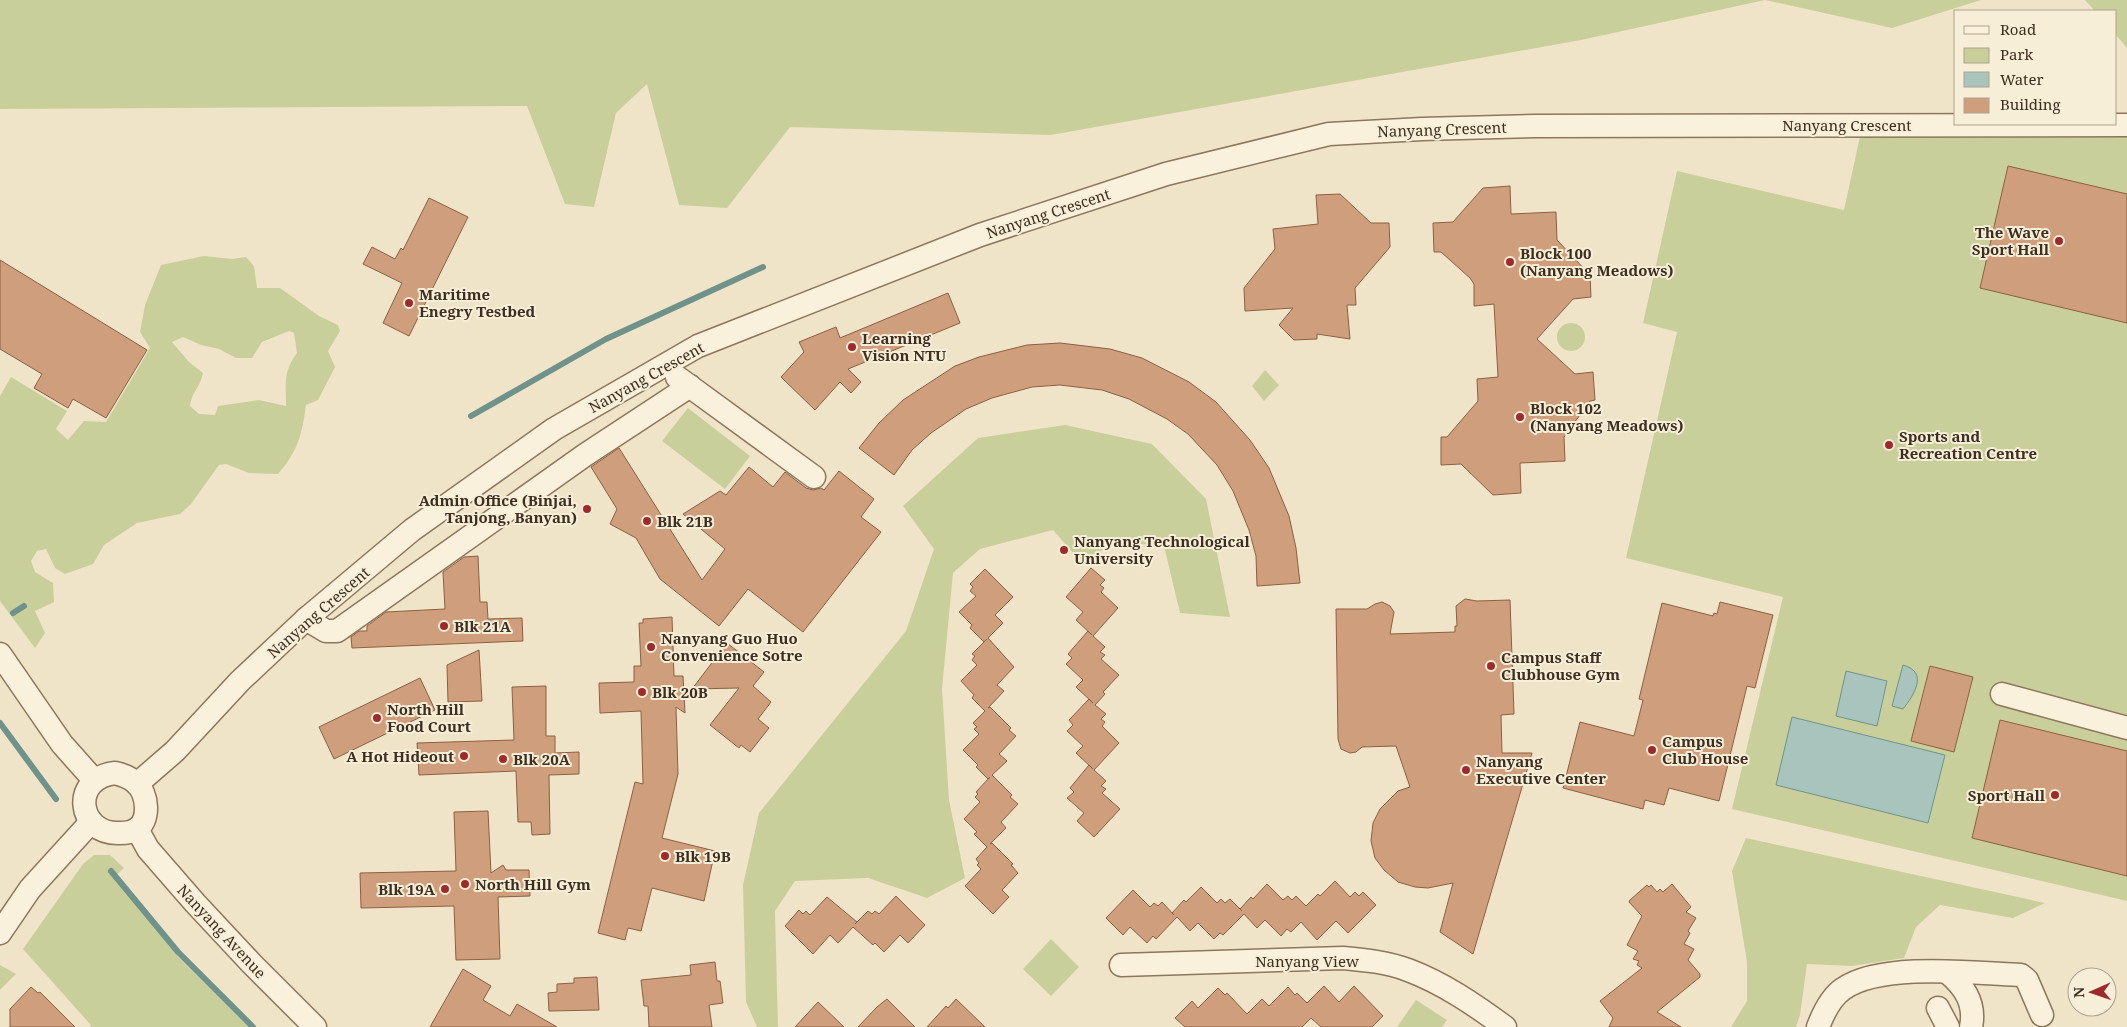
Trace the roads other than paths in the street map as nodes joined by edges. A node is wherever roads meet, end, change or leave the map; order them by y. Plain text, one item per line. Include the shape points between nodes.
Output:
1 (2127, 125) edge
2 (662, 366) junction
3 (690, 386) junction
4 (814, 477) dead end
5 (306, 619) junction
6 (0, 654) edge
7 (2002, 694) dead end
8 (2127, 728) edge
9 (94, 780) junction
10 (137, 784) junction
11 (91, 822) junction
12 (137, 829) junction
13 (0, 933) edge
14 (1121, 965) dead end
15 (1947, 972) junction
16 (2042, 1014) dead end
17 (315, 1027) edge
18 (1505, 1027) edge
19 (1818, 1027) edge
20 (1971, 1027) edge

1 - 2 street, Nanyang Crescent via 1535,126 1328,134 1166,174 980,235 698,346
2 - 3 street
2 - 5 street, Nanyang Crescent via 554,429 412,530
3 - 4 street
3 - 5 street via 585,455 337,631 326,631
5 - 10 street, Nanyang Crescent via 240,681 175,751
6 - 9 street via 62,744
7 - 8 street
9 - 10 street via 115,773 127,776
9 - 11 street via 87,789 85,806
10 - 12 street via 146,801 144,820
11 - 12 street via 110,833
11 - 13 street via 30,889
12 - 17 street, Nanyang Avenue via 148,849 195,903
14 - 18 street, Nanyang View via 1343,958 1374,961 1407,970 1441,985
15 - 16 street via 2021,975 2027,980
15 - 19 street via 1886,974 1865,979 1842,989 1824,1011
15 - 20 street via 1962,984 1969,999 1973,1018

